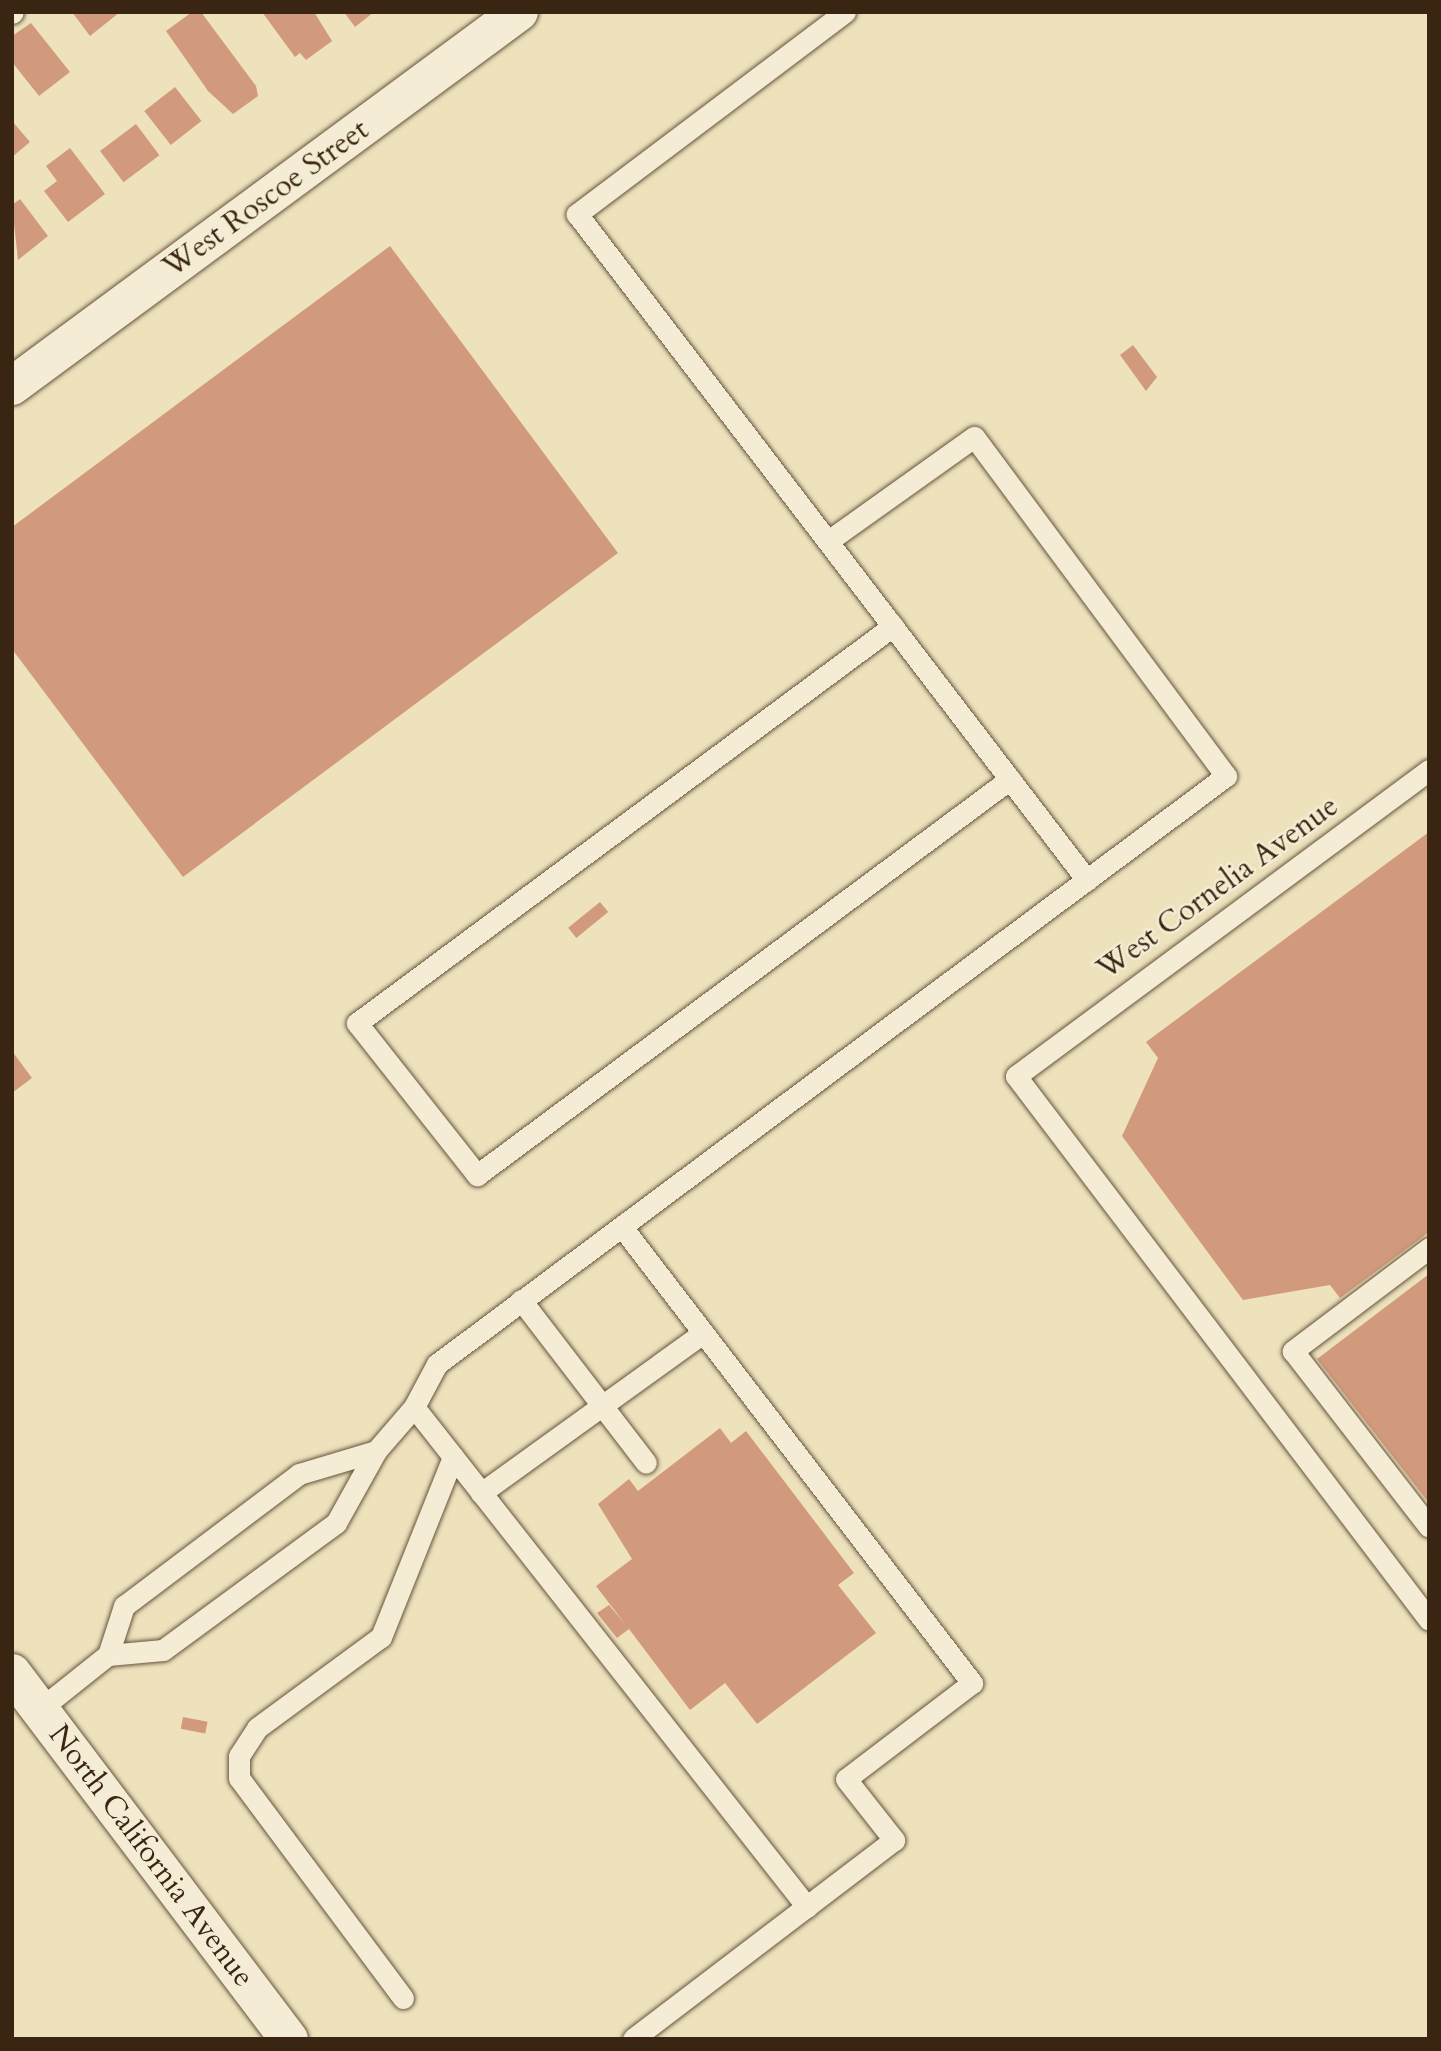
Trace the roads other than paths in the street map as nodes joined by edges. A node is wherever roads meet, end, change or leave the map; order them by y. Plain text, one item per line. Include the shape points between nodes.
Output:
1 (519, 12) edge
2 (845, 12) edge
3 (12, 386) edge
4 (831, 539) junction
5 (893, 626) junction
6 (1429, 771) edge
7 (1010, 779) junction
8 (1087, 880) junction
9 (622, 1227) junction
10 (1429, 1248) edge
11 (521, 1300) junction
12 (703, 1333) junction
13 (602, 1406) junction
14 (414, 1407) junction
15 (376, 1451) junction
16 (453, 1457) junction
17 (646, 1463) dead end
18 (481, 1493) junction
19 (1429, 1527) edge
20 (1429, 1620) edge
21 (108, 1655) junction
22 (12, 1673) edge
23 (40, 1709) junction
24 (807, 1907) junction
25 (403, 1998) dead end
26 (289, 2039) edge
27 (633, 2039) edge

1 - 3 street, West Roscoe Street
2 - 4 lane via 577,214
4 - 5 lane
4 - 8 lane via 974,437 1226,776
5 - 7 lane
5 - 7 lane via 357,1023 477,1175
6 - 20 lane, West Cornelia Avenue via 1016,1076
7 - 8 lane
8 - 9 lane
9 - 11 lane
9 - 12 lane
10 - 19 lane via 1293,1351
11 - 13 lane
11 - 14 lane via 437,1364
12 - 13 lane
12 - 24 lane via 972,1683 846,1779 894,1840
13 - 17 lane
13 - 18 lane
14 - 15 lane
14 - 16 lane
15 - 21 lane via 299,1474 124,1606
15 - 21 lane via 336,1523 163,1650
16 - 18 lane
16 - 25 lane via 381,1637 257,1728 239,1756 239,1778
18 - 24 lane
21 - 23 lane
22 - 23 street, North California Avenue
23 - 26 street, North California Avenue
24 - 27 lane

